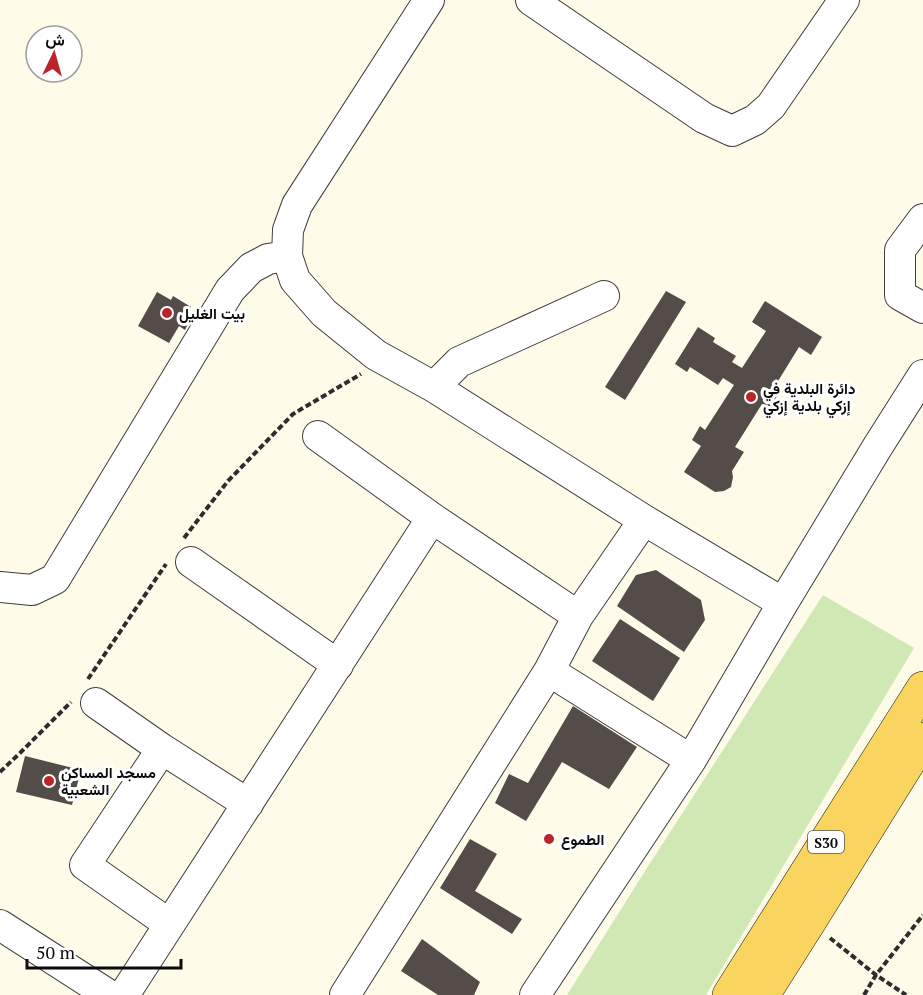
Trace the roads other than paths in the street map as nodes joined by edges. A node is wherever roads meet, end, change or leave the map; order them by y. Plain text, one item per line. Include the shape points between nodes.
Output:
1 (429, 0) edge
2 (531, 0) edge
3 (844, 0) edge
4 (923, 219) edge
5 (287, 256) junction
6 (604, 296) dead end
7 (923, 308) edge
8 (434, 387) junction
9 (920, 388) edge
10 (318, 436) dead end
11 (432, 518) junction
12 (644, 520) junction
13 (181, 554) road end
14 (0, 587) edge
15 (783, 603) junction
16 (578, 616) junction
17 (338, 665) junction
18 (549, 671) junction
19 (923, 688) edge
20 (86, 693) road end
21 (923, 740) edge
22 (162, 749) junction
23 (691, 760) junction
24 (248, 804) junction
25 (169, 924) junction
26 (0, 925) edge
27 (109, 995) edge
28 (124, 995) edge
29 (345, 995) edge
30 (535, 995) edge
31 (729, 995) edge
32 (763, 995) edge

1 - 5 street via 297,206 288,230
2 - 3 street via 704,117 732,131 755,120 771,106
4 - 7 street via 900,250 900,295
5 - 8 street via 295,280 324,313 376,355
5 - 14 street via 268,259 251,268 230,290 54,579 32,590
6 - 8 street via 459,362
8 - 12 street
9 - 15 street via 878,446
10 - 11 street
11 - 16 street
11 - 17 street
12 - 15 street
12 - 16 street
13 - 17 street
15 - 23 street
16 - 18 street
17 - 24 street
18 - 23 street
18 - 29 street
19 - 31 main road, S30
20 - 22 street
21 - 32 main road, S30
22 - 24 street
22 - 25 street via 85,865
23 - 30 street
24 - 25 street
25 - 28 street
26 - 27 street

